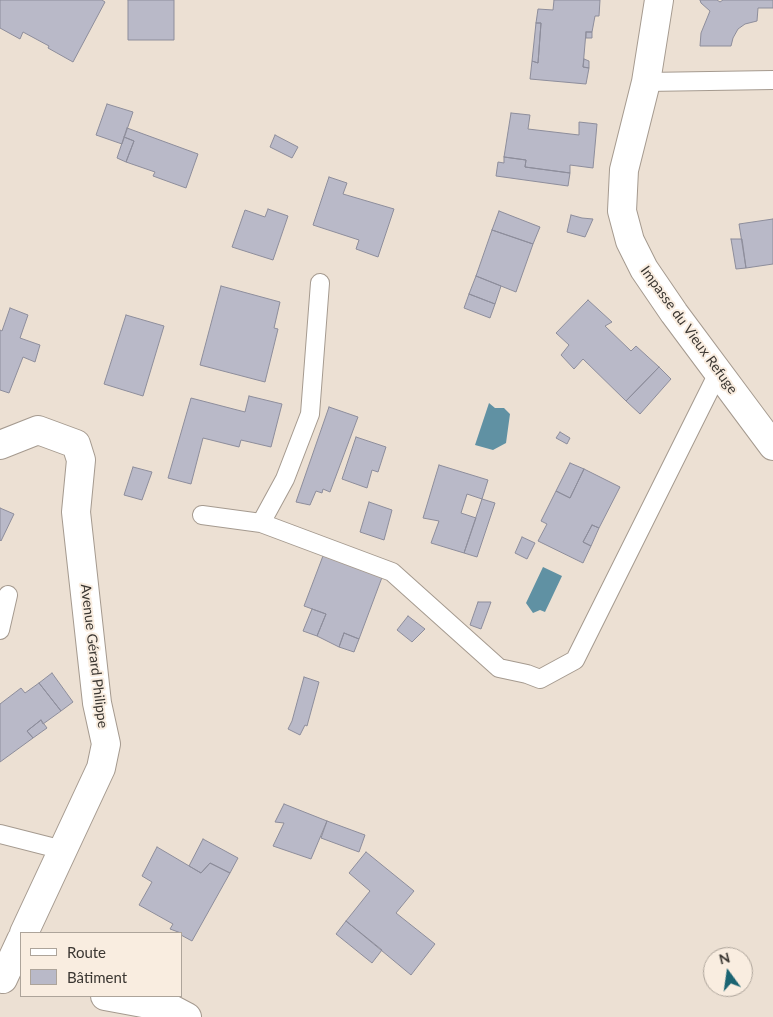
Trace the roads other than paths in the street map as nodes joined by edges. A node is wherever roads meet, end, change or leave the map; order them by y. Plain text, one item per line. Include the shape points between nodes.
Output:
1 (659, 0) edge
2 (773, 80) edge
3 (646, 82) junction
4 (320, 283) dead end
5 (719, 371) junction
6 (0, 445) edge
7 (773, 446) edge
8 (202, 515) dead end
9 (261, 523) junction
10 (8, 595) dead end
11 (0, 630) edge
12 (0, 834) edge
13 (63, 850) junction
14 (24, 932) edge
15 (20, 943) edge
16 (8, 980) edge
17 (110, 997) edge
18 (187, 1017) edge

1 - 3 street, Impasse du Vieux Refuge
2 - 3 lane
3 - 5 street, Impasse du Vieux Refuge via 624,170 622,211 630,241 644,269
4 - 9 lane via 310,414 285,479
5 - 7 street, Impasse du Vieux Refuge
5 - 9 lane via 575,660 540,679 498,668 392,572
6 - 13 street, Avenue Gérard Philippe via 38,430 76,444 81,460 76,512 98,703 106,744 101,768
8 - 9 lane
10 - 11 lane
12 - 13 lane
13 - 14 street, Avenue Gérard Philippe
15 - 16 street
17 - 18 street via 170,1008

